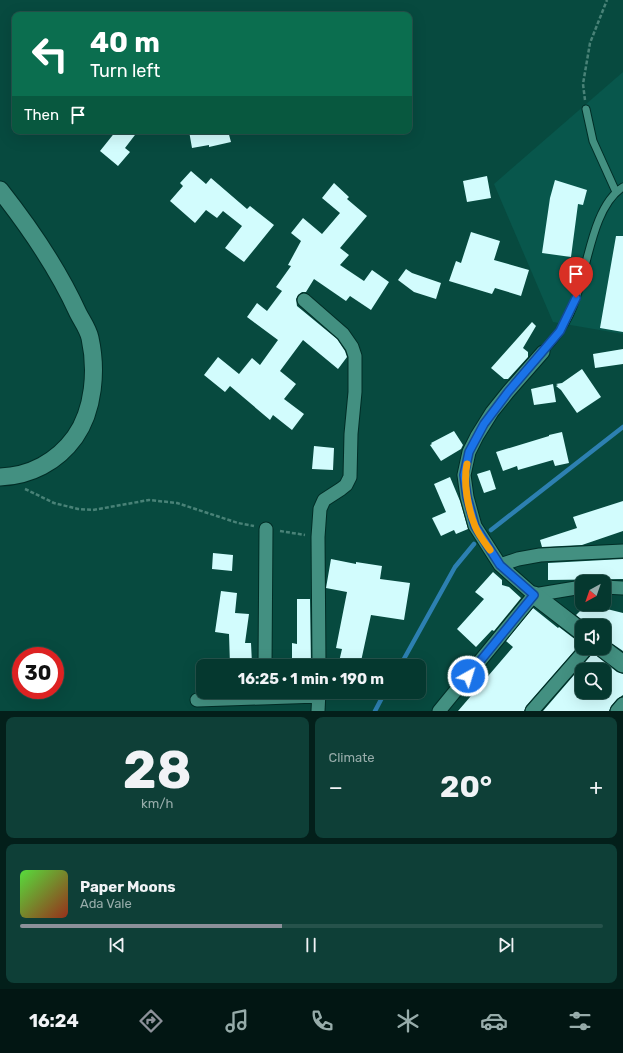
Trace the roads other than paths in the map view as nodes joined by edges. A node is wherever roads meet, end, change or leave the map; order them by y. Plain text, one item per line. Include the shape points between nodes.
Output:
1 (586, 109) road end
2 (623, 187) edge
3 (0, 190) edge
4 (616, 192) junction
5 (304, 300) dead end
6 (543, 352) joint
7 (2, 477) edge
8 (266, 529) road end
9 (623, 552) edge
10 (500, 565) junction
11 (611, 587) edge
12 (575, 588) edge
13 (623, 588) edge
14 (534, 595) junction
15 (575, 627) edge
16 (580, 655) edge
17 (611, 655) edge
18 (265, 659) edge
19 (319, 659) edge
20 (623, 664) edge
21 (211, 699) edge
22 (319, 699) edge
23 (197, 700) dead end
24 (623, 704) edge
25 (318, 711) edge
26 (439, 711) edge
27 (532, 711) edge
28 (617, 711) edge

1 - 4 lane via 593,141
2 - 4 lane
3 - 7 street via 22,218 69,293 89,337 94,374 89,406 81,428 67,448 49,463 27,473
4 - 6 lane via 606,204 598,221 576,298 560,331
5 - 19 street via 343,334 355,356 350,477 346,485 322,503 320,510
6 - 10 street via 492,412 469,452 464,475 475,526
8 - 18 street
9 - 10 street via 540,555
10 - 14 street
11 - 13 street
12 - 14 street
14 - 15 street
14 - 26 street
16 - 27 street
17 - 20 street
21 - 23 street
22 - 25 street
24 - 28 street

